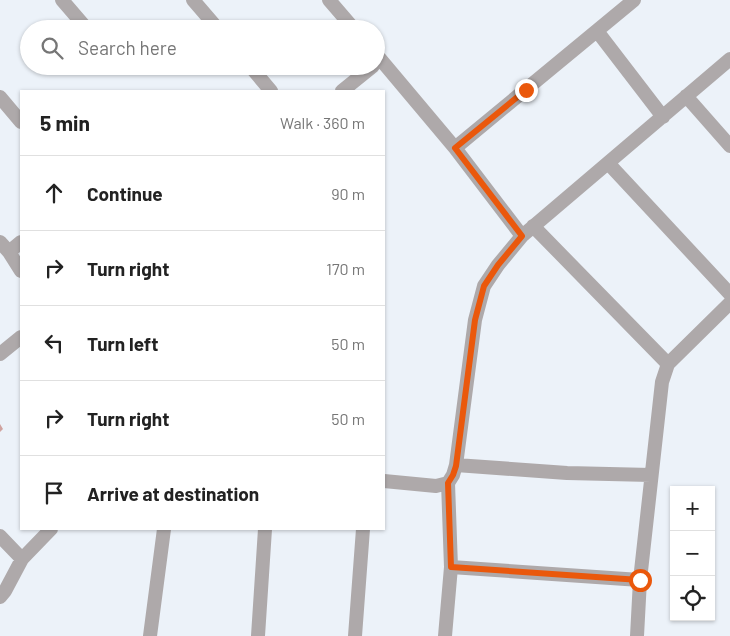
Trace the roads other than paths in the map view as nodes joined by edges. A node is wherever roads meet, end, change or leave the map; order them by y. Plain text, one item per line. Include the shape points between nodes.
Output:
1 (62, 0) edge
2 (193, 0) edge
3 (329, 0) edge
4 (634, 0) edge
5 (79, 20) edge
6 (210, 20) edge
7 (346, 20) edge
8 (597, 31) junction
9 (730, 59) edge
10 (385, 70) edge
11 (258, 75) edge
12 (361, 75) edge
13 (271, 90) edge
14 (343, 90) edge
15 (686, 96) junction
16 (0, 97) edge
17 (663, 117) junction
18 (20, 121) edge
19 (730, 146) edge
20 (455, 148) junction
21 (608, 163) junction
22 (533, 226) junction
23 (522, 236) junction
24 (20, 242) edge
25 (4, 247) edge
26 (20, 270) edge
27 (730, 294) edge
28 (730, 302) edge
29 (20, 338) edge
30 (0, 354) edge
31 (668, 364) junction
32 (456, 466) junction
33 (651, 476) junction
34 (385, 481) edge
35 (448, 483) junction
36 (50, 530) edge
37 (164, 530) edge
38 (265, 530) edge
39 (363, 530) edge
40 (0, 536) edge
41 (22, 559) junction
42 (451, 567) junction
43 (640, 580) junction
44 (0, 597) edge
45 (150, 636) edge
46 (258, 636) edge
47 (355, 636) edge
48 (445, 636) edge
49 (637, 636) edge

1 - 5 street
2 - 6 street
3 - 7 street
4 - 8 street
8 - 17 street
8 - 20 street
9 - 15 street
10 - 20 street
11 - 13 street
12 - 14 street
15 - 17 street
15 - 19 street
16 - 18 street
17 - 21 street
20 - 23 street
21 - 22 street
21 - 27 street
22 - 23 street
22 - 31 street
23 - 32 street via 484,286 475,320
24 - 25 street
25 - 26 street
28 - 31 street
29 - 30 street
31 - 33 street via 662,382
32 - 33 street
32 - 35 street
33 - 43 street
34 - 35 street via 436,486
35 - 42 street
36 - 41 street
37 - 45 street
38 - 46 street
39 - 47 street
40 - 41 street
41 - 44 street via 6,592
42 - 43 street
42 - 48 street
43 - 49 street

